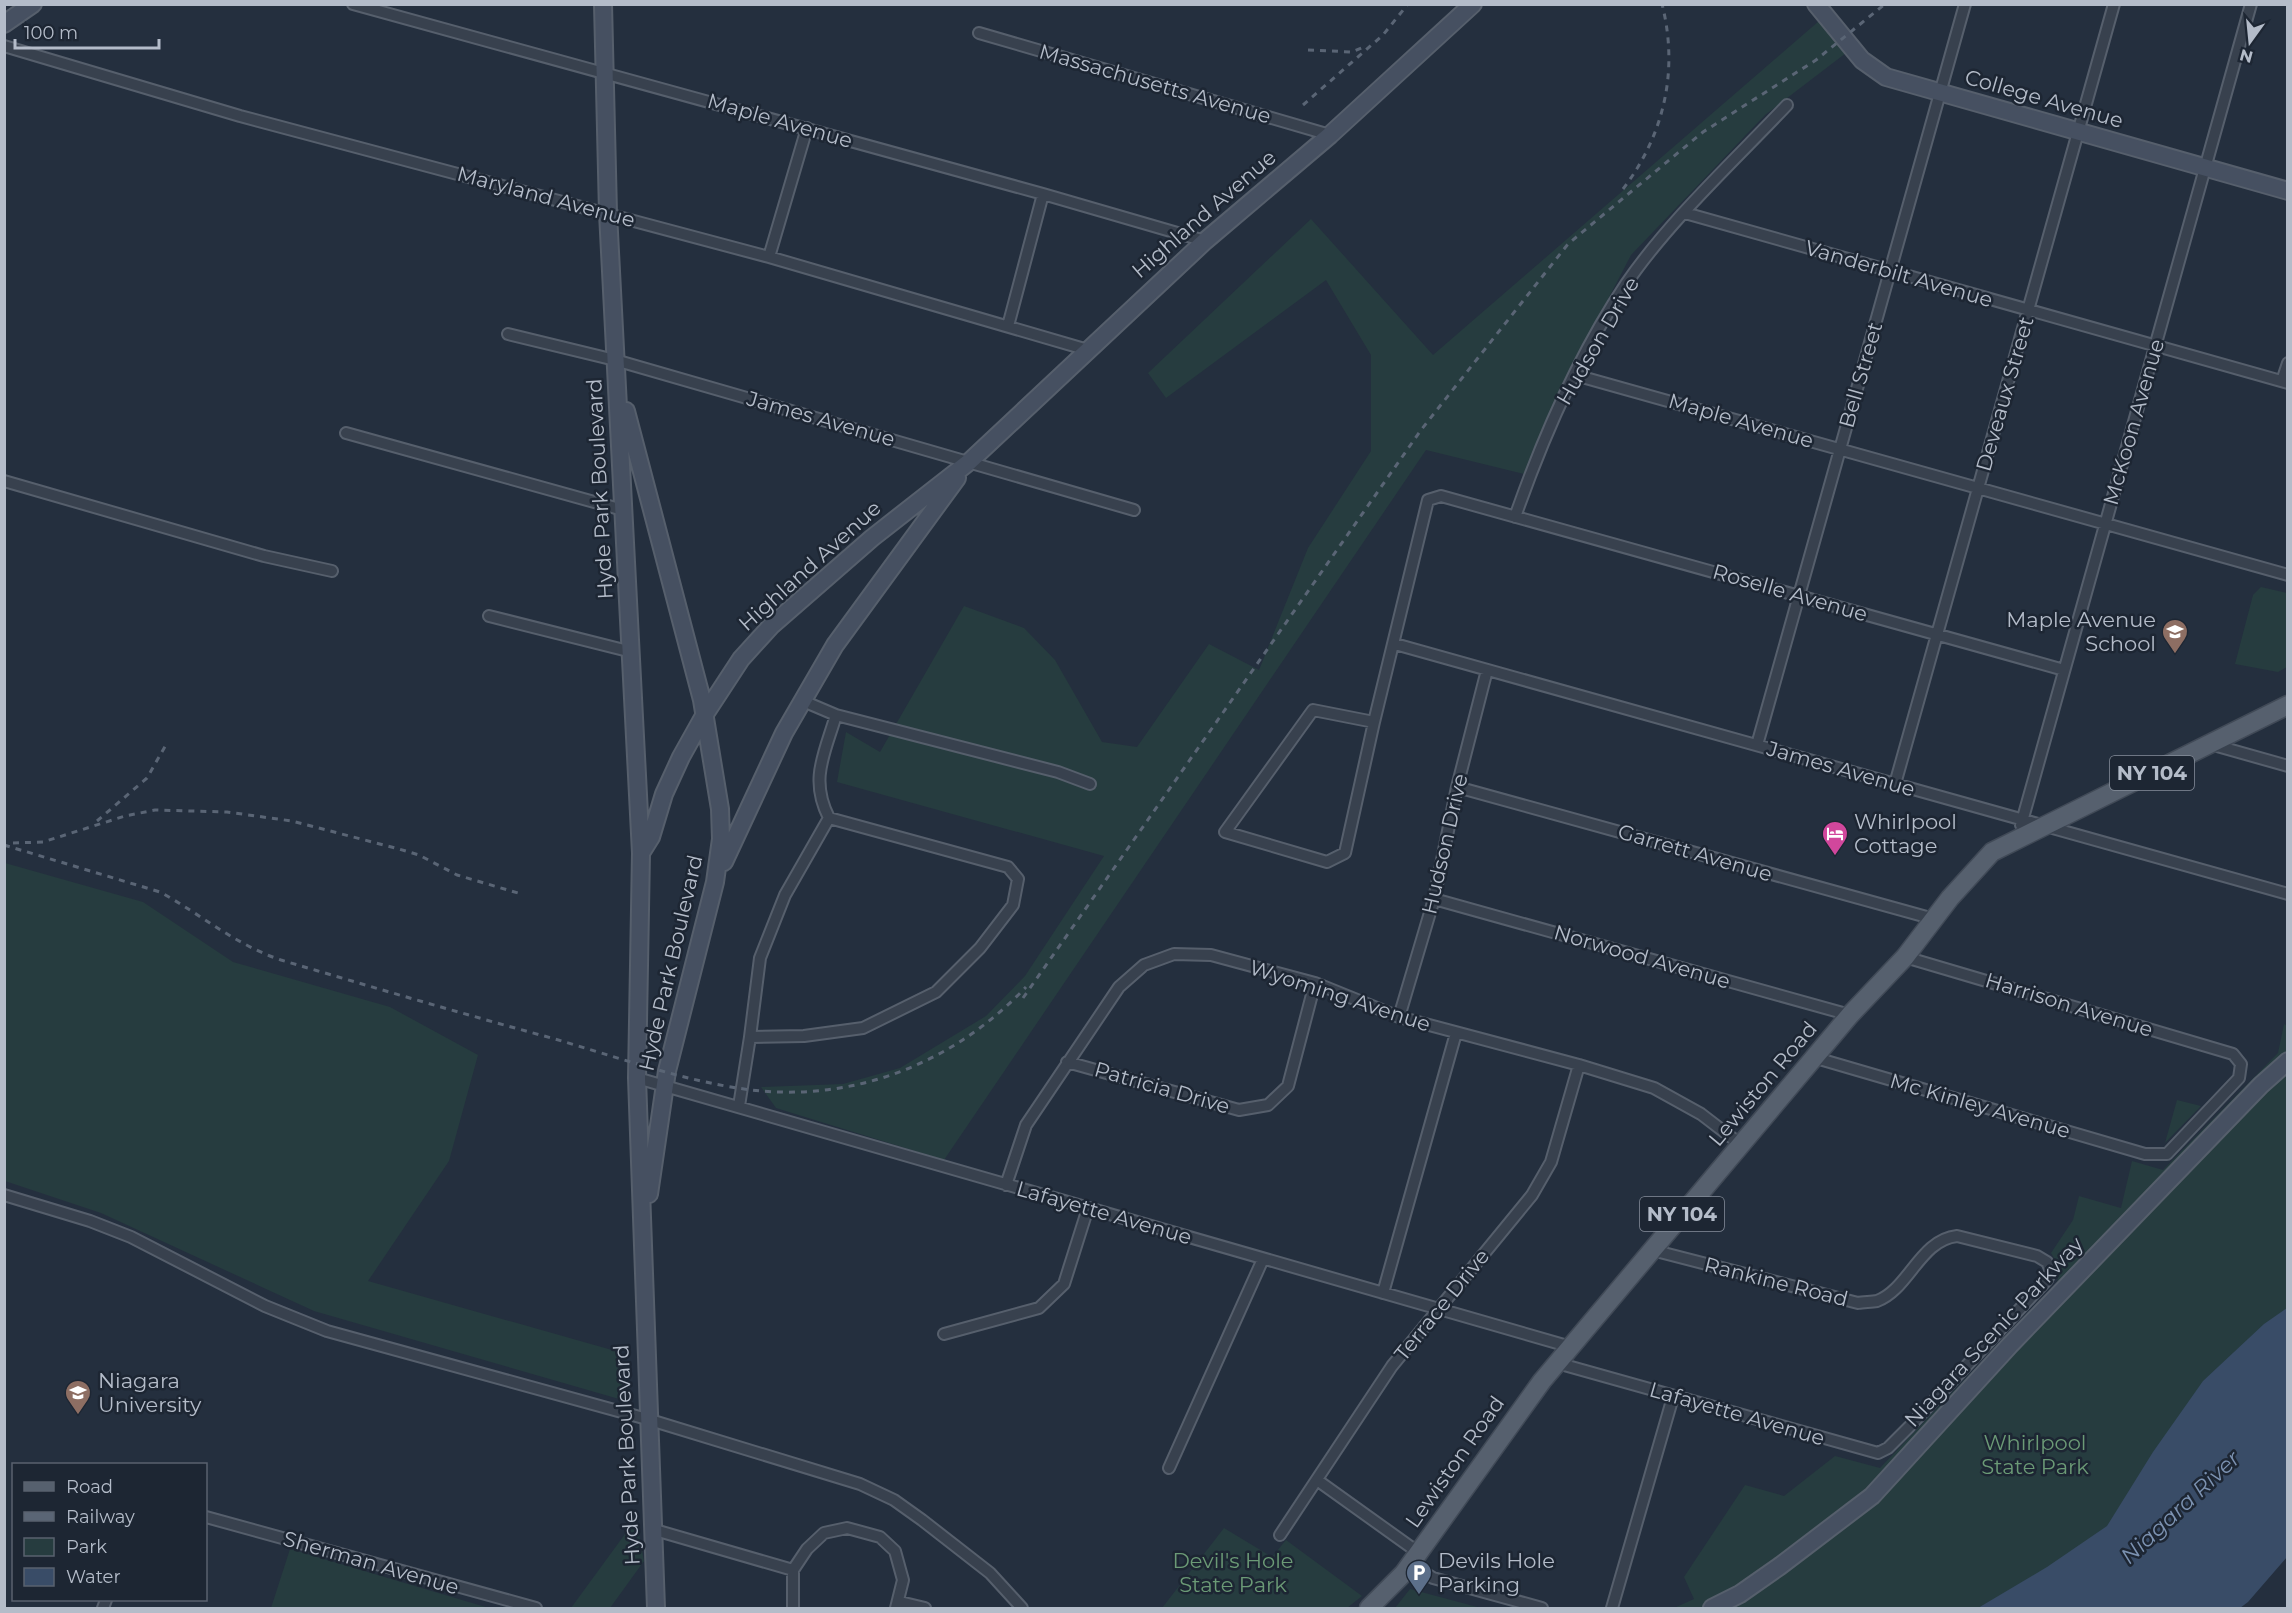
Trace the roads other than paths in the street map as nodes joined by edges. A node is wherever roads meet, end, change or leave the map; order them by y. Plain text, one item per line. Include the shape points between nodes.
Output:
1 (33, 4) edge
2 (353, 4) edge
3 (603, 4) edge
4 (1473, 4) edge
5 (1816, 4) edge
6 (1965, 4) edge
7 (2114, 4) edge
8 (2251, 4) edge
9 (4, 24) edge
10 (979, 33) dead end
11 (4, 46) edge
12 (604, 72) junction
13 (1940, 94) junction
14 (1787, 105) dead end
15 (807, 128) junction
16 (2078, 133) junction
17 (1330, 135) junction
18 (2205, 168) junction
19 (2288, 191) edge
20 (1044, 194) junction
21 (608, 213) junction
22 (1685, 213) junction
23 (1205, 241) junction
24 (769, 257) junction
25 (1890, 271) junction
26 (2028, 310) junction
27 (1008, 326) junction
28 (508, 334) dead end
29 (2155, 346) junction
30 (1088, 350) junction
31 (615, 360) junction
32 (2288, 363) edge
33 (1575, 375) junction
34 (2285, 382) edge
35 (346, 433) dead end
36 (1840, 449) junction
37 (969, 462) junction
38 (4, 481) edge
39 (1978, 488) junction
40 (623, 510) junction
41 (1134, 510) dead end
42 (1515, 518) junction
43 (2105, 524) junction
44 (332, 571) dead end
45 (2288, 575) edge
46 (1799, 594) junction
47 (489, 616) dead end
48 (1937, 635) junction
49 (1395, 644) junction
50 (632, 652) junction
51 (1488, 670) junction
52 (2064, 670) junction
53 (803, 701) junction
54 (2288, 705) edge
55 (705, 714) junction
56 (836, 715) junction
57 (1374, 722) junction
58 (2210, 744) junction
59 (1757, 745) junction
60 (2288, 766) edge
61 (1090, 784) dead end
62 (1895, 784) junction
63 (1457, 787) junction
64 (829, 818) junction
65 (2022, 820) junction
66 (2047, 827) junction
67 (2017, 840) junction
68 (641, 853) junction
69 (715, 882) junction
70 (2288, 894) edge
71 (1434, 900) junction
72 (1934, 919) junction
73 (1905, 957) junction
74 (1315, 983) junction
75 (1850, 1015) junction
76 (1399, 1017) junction
77 (1456, 1033) junction
78 (750, 1037) junction
79 (1816, 1058) junction
80 (2288, 1061) edge
81 (1067, 1062) junction
82 (1579, 1065) junction
83 (637, 1078) junction
84 (665, 1086) junction
85 (739, 1106) junction
86 (1740, 1144) junction
87 (2145, 1154) joint
88 (1006, 1185) junction
89 (4, 1195) edge
90 (1088, 1208) junction
91 (1652, 1250) junction
92 (1263, 1258) junction
93 (642, 1263) junction
94 (1383, 1293) junction
95 (1438, 1309) junction
96 (944, 1334) dead end
97 (1571, 1347) junction
98 (1557, 1363) junction
99 (1672, 1397) junction
100 (647, 1419) junction
101 (1909, 1427) joint
102 (1169, 1468) dead end
103 (1317, 1480) junction
104 (207, 1517) edge
105 (655, 1530) junction
106 (1280, 1535) dead end
107 (1414, 1558) junction
108 (793, 1570) junction
109 (898, 1605) edge
110 (536, 1608) edge
111 (656, 1608) edge
112 (793, 1608) edge
113 (925, 1608) edge
114 (1022, 1608) edge
115 (1369, 1608) edge
116 (1542, 1608) edge
117 (1612, 1608) edge
118 (1712, 1608) edge

1 - 9 main road
2 - 12 street, Maple Avenue
3 - 12 main road, Hyde Park Boulevard
4 - 17 main road, Highland Avenue
5 - 13 main road, College Avenue via 1871,68 1886,77
6 - 13 street, Bell Street
7 - 16 street, Deveaux Street
8 - 18 street, McKoon Avenue
10 - 17 street, Massachusetts Avenue
11 - 21 street, Maryland Avenue via 240,116
12 - 15 street, Maple Avenue
12 - 21 main road, Hyde Park Boulevard
13 - 16 main road, College Avenue
13 - 25 street, Bell Street
14 - 22 street, Hudson Drive
15 - 20 street, Maple Avenue
15 - 24 street
16 - 18 main road, College Avenue
16 - 26 street, Deveaux Street
17 - 23 main road, Highland Avenue
18 - 19 main road, College Avenue
18 - 29 street, McKoon Avenue
20 - 23 street, Maple Avenue
20 - 27 street
21 - 24 street, Maryland Avenue
21 - 31 main road, Hyde Park Boulevard
22 - 25 street, Vanderbilt Avenue
22 - 33 street, Hudson Drive via 1627,284
23 - 30 main road, Highland Avenue
24 - 27 street, Maryland Avenue
25 - 26 street, Vanderbilt Avenue
25 - 36 street, Bell Street
26 - 29 street, Vanderbilt Avenue
26 - 39 street, Deveaux Street
27 - 30 street, Maryland Avenue
28 - 31 street, James Avenue
29 - 34 street, Vanderbilt Avenue
29 - 43 street, McKoon Avenue
30 - 37 main road, Highland Avenue
31 - 37 street, James Avenue
31 - 40 main road, Hyde Park Boulevard
31 - 55 main road, Hyde Park Boulevard via 633,447
32 - 34 street
33 - 36 street, Maple Avenue
33 - 42 street, Hudson Drive via 1541,444
35 - 40 street
36 - 39 street, Maple Avenue
36 - 46 street, Bell Street
37 - 41 street, James Avenue
37 - 53 main road, Highland Avenue via 841,636
37 - 55 main road, Highland Avenue via 872,538 771,627 741,659
38 - 44 street via 264,556
39 - 43 street, Maple Avenue
39 - 48 street, Deveaux Street
40 - 50 main road, Hyde Park Boulevard
42 - 46 street, Roselle Avenue
42 - 49 street, Roselle Avenue via 1441,496 1428,501
43 - 45 street, Maple Avenue
43 - 52 street, McKoon Avenue
46 - 48 street, Roselle Avenue
46 - 59 street, Bell Street
47 - 50 street
48 - 52 street, Roselle Avenue
48 - 62 street, Deveaux Street
49 - 51 street, James Avenue
49 - 57 street
50 - 68 main road, Hyde Park Boulevard
51 - 59 street, James Avenue
51 - 63 street, Hudson Drive
52 - 65 street, McKoon Avenue
53 - 56 street
53 - 69 main road, Highland Avenue via 757,787
54 - 58 main road, Lewiston Road / NY 104
55 - 68 main road, Highland Avenue via 681,757 651,837
55 - 69 main road, Hyde Park Boulevard via 720,809 721,839
56 - 61 street via 1058,772
56 - 64 street via 818,791
57 - 57 street via 1345,853 1327,862 1225,832 1313,710
58 - 60 street
58 - 66 main road, Lewiston Road / NY 104
59 - 62 street, James Avenue
62 - 65 street, James Avenue
63 - 71 street, Hudson Drive
63 - 72 street, Garrett Avenue
64 - 78 street via 785,895 760,958
64 - 78 street via 1008,867 1018,879 1012,905 980,948 936,992 863,1028 804,1036
65 - 66 street, James Avenue
65 - 67 street, McKoon Avenue
66 - 67 main road, Lewiston Road / NY 104
66 - 70 street, James Avenue
67 - 72 main road, Lewiston Road / NY 104 via 1992,852
68 - 83 main road, Hyde Park Boulevard
69 - 84 main road, Hyde Park Boulevard via 682,1004
71 - 75 street, Norwood Avenue
71 - 76 street, Hudson Drive
72 - 73 main road, Lewiston Road / NY 104
73 - 75 main road, Lewiston Road / NY 104
73 - 87 street, Harrison Avenue via 2233,1054 2241,1064 2239,1078 2167,1154
74 - 76 street, Wyoming Avenue
74 - 81 street, Wyoming Avenue via 1211,955 1174,954 1144,965 1119,987
74 - 81 street, Patricia Drive via 1288,1086 1268,1105 1239,1110
75 - 79 main road, Lewiston Road / NY 104
76 - 77 street, Wyoming Avenue
77 - 82 street, Wyoming Avenue
77 - 94 street
78 - 85 street
79 - 86 main road, Lewiston Road / NY 104
79 - 87 street, Mc Kinley Avenue
80 - 118 main road, Niagara Scenic Parkway via 2026,1329 1872,1496 1780,1566
81 - 88 street, Wyoming Avenue via 1026,1125
82 - 86 street, Wyoming Avenue via 1654,1088 1701,1114
82 - 95 street, Terrace Drive via 1551,1162 1532,1195
83 - 84 street, Lafayette Avenue
83 - 93 main road, Hyde Park Boulevard
84 - 85 street, Lafayette Avenue
84 - 93 main road, Hyde Park Boulevard
85 - 88 street, Lafayette Avenue
86 - 91 main road, Lewiston Road / NY 104
88 - 90 street, Lafayette Avenue
89 - 100 street via 131,1237 273,1310 327,1331
90 - 92 street, Lafayette Avenue
90 - 96 street via 1064,1284 1039,1308
91 - 97 main road, Lewiston Road / NY 104
91 - 101 street, Rankine Road via 1858,1303 1877,1300 1891,1291 1945,1237 1957,1236 2047,1262 2051,1271 2047,1280
92 - 94 street, Lafayette Avenue
92 - 102 street
93 - 100 main road, Hyde Park Boulevard
94 - 95 street, Lafayette Avenue
95 - 97 street, Lafayette Avenue
95 - 103 street, Terrace Drive via 1383,1379
97 - 98 main road, Lewiston Road / NY 104
98 - 99 street, Lafayette Avenue
98 - 107 main road, Lewiston Road / NY 104
99 - 101 street, Lafayette Avenue via 1878,1454
99 - 117 street
100 - 105 main road, Hyde Park Boulevard
100 - 114 street via 833,1474 885,1495 979,1564
103 - 106 street, Terrace Drive
103 - 107 street
104 - 110 street, Sherman Avenue
105 - 108 street
105 - 111 main road, Hyde Park Boulevard
107 - 115 main road, Lewiston Road / NY 104 via 1394,1585
107 - 116 street via 1433,1578
108 - 109 street via 824,1533 847,1528 880,1537 895,1551 900,1565 903,1580
108 - 112 street
109 - 113 street

